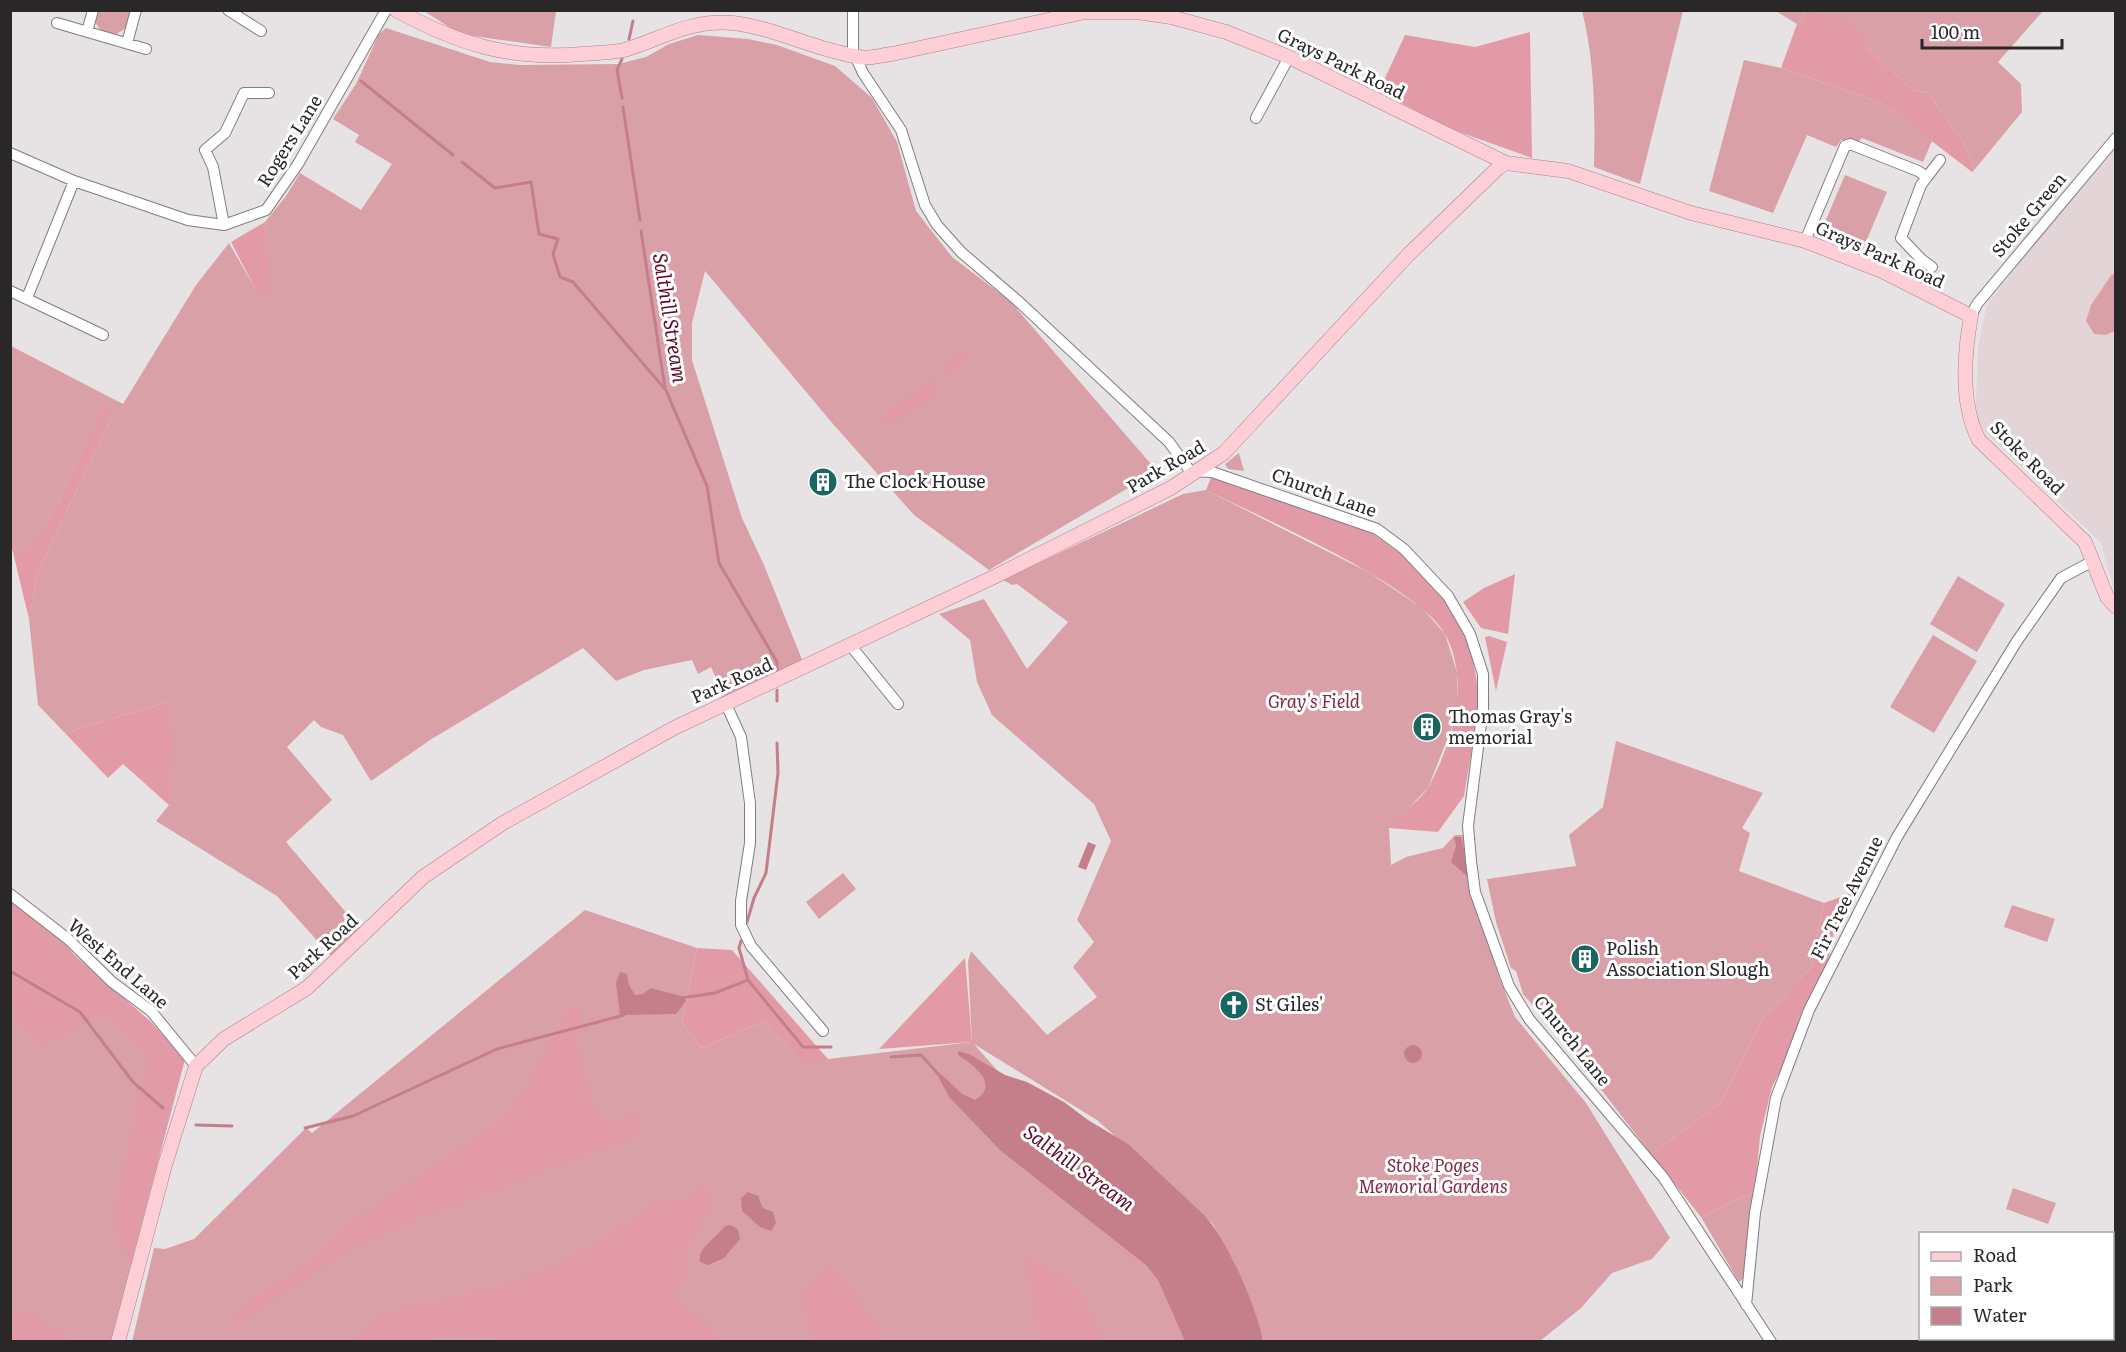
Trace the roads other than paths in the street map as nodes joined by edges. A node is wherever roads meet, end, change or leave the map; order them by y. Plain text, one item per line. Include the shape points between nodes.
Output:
1 (93, 10) edge
2 (136, 10) edge
3 (228, 10) edge
4 (387, 10) edge
5 (396, 10) edge
6 (853, 10) edge
7 (57, 23) dead end
8 (261, 31) dead end
9 (87, 32) junction
10 (127, 43) junction
11 (146, 49) dead end
12 (857, 56) junction
13 (1289, 57) junction
14 (269, 93) dead end
15 (1256, 118) dead end
16 (2115, 138) edge
17 (10, 153) edge
18 (1940, 160) dead end
19 (1506, 163) junction
20 (1927, 177) junction
21 (74, 181) junction
22 (224, 225) junction
23 (1805, 241) junction
24 (1921, 259) junction
25 (1932, 267) dead end
26 (1907, 283) junction
27 (10, 291) edge
28 (27, 298) junction
29 (1971, 316) junction
30 (103, 335) dead end
31 (1197, 472) junction
32 (2094, 561) junction
33 (2115, 607) edge
34 (850, 645) junction
35 (725, 702) junction
36 (898, 704) dead end
37 (10, 894) edge
38 (823, 1031) dead end
39 (196, 1066) junction
40 (1746, 1305) junction
41 (118, 1341) edge
42 (1771, 1341) edge

1 - 9 street
2 - 10 street
3 - 8 street
4 - 22 street, Rogers Lane via 298,164 266,210
5 - 12 main road, Grays Park Road via 451,38 500,52 542,56 622,50 674,29 733,23
6 - 12 street
7 - 9 street
9 - 10 street
10 - 11 street
12 - 13 main road, Grays Park Road via 892,54 1085,12 1137,12 1226,32
12 - 31 street via 863,73 901,130 925,205 937,225 961,252 1169,442 1190,471
13 - 15 street
13 - 19 main road, Grays Park Road
14 - 22 street via 244,93 225,133 205,150 213,167
16 - 29 street, Stoke Green via 2020,250
17 - 21 street, Rogers Lane
18 - 20 street
19 - 23 main road, Grays Park Road via 1568,171 1691,213
19 - 31 main road, Park Road via 1408,255 1224,453
20 - 23 street via 1856,146 1845,146
20 - 24 street via 1901,238
21 - 22 street, Rogers Lane via 188,220
21 - 28 street
23 - 26 main road, Grays Park Road
24 - 25 street
24 - 26 street
26 - 29 main road, Grays Park Road
27 - 28 street
28 - 30 street
29 - 32 main road, Stoke Road via 1969,422 1979,440 2085,542
31 - 34 main road, Park Road via 998,575
31 - 40 street, Church Lane via 1212,472 1377,529 1404,549 1448,596 1470,634 1483,674 1483,708 1468,826 1475,892 1509,986 1529,1019 1662,1177
32 - 33 main road, Stoke Road via 2107,597
32 - 40 street, Fir Tree Avenue via 2061,578 2017,641 1897,837 1809,1010 1776,1098 1755,1213
34 - 35 main road, Park Road
34 - 36 street
35 - 38 street via 741,737 750,803 741,925 751,946
35 - 39 main road, Park Road via 503,823 465,848 423,877 308,988 224,1039
37 - 39 street, West End Lane via 151,1011
39 - 41 main road, Park Road
40 - 42 street, Church Lane

